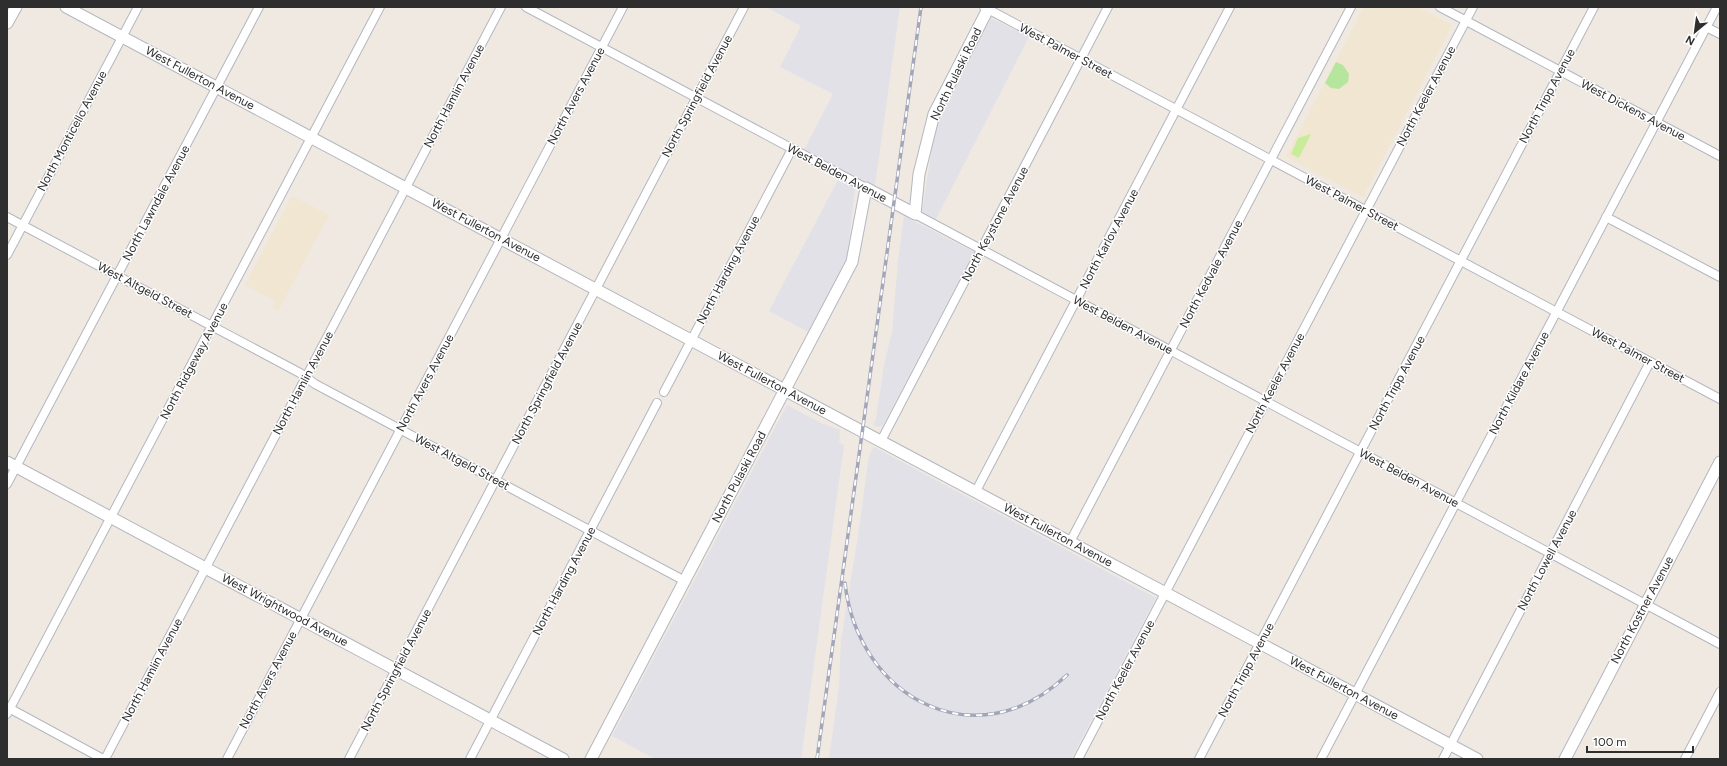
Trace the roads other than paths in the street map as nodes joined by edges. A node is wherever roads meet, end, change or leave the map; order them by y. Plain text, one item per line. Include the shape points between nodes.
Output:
1 (16, 7) edge
2 (66, 7) edge
3 (138, 7) edge
4 (259, 7) edge
5 (380, 7) edge
6 (501, 7) edge
7 (526, 7) edge
8 (623, 7) edge
9 (744, 7) edge
10 (1108, 7) edge
11 (1230, 7) edge
12 (1351, 7) edge
13 (1440, 7) edge
14 (1472, 7) edge
15 (1594, 7) edge
16 (1717, 7) edge
17 (987, 8) edge
18 (1466, 20) junction
19 (7, 24) edge
20 (1706, 27) junction
21 (1720, 34) edge
22 (122, 37) junction
23 (602, 48) junction
24 (1081, 59) junction
25 (1560, 71) junction
26 (217, 87) junction
27 (696, 98) junction
28 (1177, 110) junction
29 (1656, 122) junction
30 (312, 137) junction
31 (792, 149) junction
32 (1720, 156) edge
33 (1271, 160) junction
34 (406, 188) junction
35 (866, 188) junction
36 (1366, 210) junction
37 (915, 214) junction
38 (7, 217) edge
39 (1606, 217) junction
40 (23, 225) junction
41 (501, 238) junction
42 (981, 250) junction
43 (7, 255) edge
44 (1461, 261) junction
45 (117, 276) junction
46 (1720, 277) edge
47 (596, 289) junction
48 (1076, 300) junction
49 (1556, 312) junction
50 (212, 326) junction
51 (691, 339) junction
52 (1171, 351) junction
53 (1650, 362) junction
54 (306, 377) junction
55 (785, 390) junction
56 (664, 392) dead end
57 (1720, 399) edge
58 (1266, 402) junction
59 (657, 403) dead end
60 (401, 429) junction
61 (881, 441) junction
62 (1360, 452) junction
63 (1720, 462) edge
64 (12, 464) edge
65 (496, 480) junction
66 (7, 484) edge
67 (976, 492) junction
68 (1456, 503) junction
69 (111, 517) junction
70 (590, 530) junction
71 (1070, 542) junction
72 (1550, 553) junction
73 (206, 568) junction
74 (685, 581) junction
75 (1165, 593) junction
76 (1646, 604) junction
77 (301, 619) junction
78 (1260, 643) junction
79 (1720, 644) edge
80 (396, 670) junction
81 (1720, 692) edge
82 (1355, 694) junction
83 (8, 710) edge
84 (491, 720) junction
85 (1450, 745) junction
86 (104, 759) edge
87 (227, 759) edge
88 (349, 759) edge
89 (470, 759) edge
90 (563, 759) edge
91 (591, 759) edge
92 (1078, 759) edge
93 (1199, 759) edge
94 (1321, 759) edge
95 (1443, 759) edge
96 (1477, 759) edge
97 (1565, 759) edge
98 (1685, 759) edge

1 - 19 main road
2 - 22 main road, West Fullerton Avenue
3 - 22 street, North Monticello Avenue
4 - 26 street, North Lawndale Avenue
5 - 30 street, North Ridgeway Avenue
6 - 34 street, North Hamlin Avenue
7 - 23 street, West Belden Avenue
8 - 23 street, North Avers Avenue
9 - 27 street, North Springfield Avenue
10 - 24 street, North Keystone Avenue
11 - 28 street, North Karlov Avenue
12 - 33 street, North Kedvale Avenue
13 - 18 street, West Dickens Avenue
14 - 18 street, North Keeler Avenue
15 - 25 street, North Tripp Avenue
16 - 20 street, North Kildare Avenue
17 - 24 street, West Palmer Street
17 - 37 main road, North Pulaski Road via 934,114 919,174
18 - 25 street, West Dickens Avenue
18 - 36 street, North Keeler Avenue
20 - 21 street
20 - 29 street, North Kildare Avenue
22 - 26 main road, West Fullerton Avenue
22 - 40 street, North Monticello Avenue
23 - 27 street, West Belden Avenue
23 - 41 street, North Avers Avenue
24 - 28 street, West Palmer Street
24 - 42 street, North Keystone Avenue
25 - 29 street, West Dickens Avenue
25 - 44 street, North Tripp Avenue
26 - 30 main road, West Fullerton Avenue
26 - 45 street, North Lawndale Avenue
27 - 31 street, West Belden Avenue
27 - 47 street, North Springfield Avenue
28 - 33 street, West Palmer Street
28 - 48 street, North Karlov Avenue
29 - 32 street, West Dickens Avenue
29 - 39 street, North Kildare Avenue
30 - 34 main road, West Fullerton Avenue
30 - 50 street, North Ridgeway Avenue
31 - 35 street, West Belden Avenue
31 - 51 street, North Harding Avenue
33 - 36 street, West Palmer Street
33 - 52 street, North Kedvale Avenue
34 - 41 main road, West Fullerton Avenue
34 - 54 street, North Hamlin Avenue
35 - 37 main road, West Belden Avenue
35 - 55 main road, North Pulaski Road via 852,262
36 - 44 street, West Palmer Street
36 - 58 street, North Keeler Avenue
37 - 42 street, West Belden Avenue
38 - 40 street, West Altgeld Street
39 - 46 street
39 - 49 street, North Kildare Avenue
40 - 43 street, North Monticello Avenue
40 - 45 street, West Altgeld Street
41 - 47 main road, West Fullerton Avenue
41 - 60 street, North Avers Avenue
42 - 48 street, West Belden Avenue
42 - 61 street, North Keystone Avenue
44 - 49 street, West Palmer Street
44 - 62 street, North Tripp Avenue
45 - 50 street, West Altgeld Street
45 - 64 street, North Lawndale Avenue
47 - 51 main road, West Fullerton Avenue
47 - 65 street, North Springfield Avenue
48 - 52 street, West Belden Avenue
48 - 67 street, North Karlov Avenue
49 - 53 street, West Palmer Street
49 - 68 street, North Kildare Avenue
50 - 54 street, West Altgeld Street
50 - 69 street, North Ridgeway Avenue
51 - 55 main road, West Fullerton Avenue
51 - 56 street, North Harding Avenue
52 - 58 street, West Belden Avenue
52 - 71 street, North Kedvale Avenue
53 - 57 street, West Palmer Street
53 - 72 street, North Lowell Avenue
54 - 60 street, West Altgeld Street
54 - 73 street, North Hamlin Avenue
55 - 61 main road, West Fullerton Avenue
55 - 74 main road, North Pulaski Road
58 - 62 street, West Belden Avenue
58 - 75 street, North Keeler Avenue
59 - 70 street, North Harding Avenue
60 - 65 street, West Altgeld Street
60 - 77 street, North Avers Avenue
61 - 67 main road, West Fullerton Avenue
62 - 68 street, West Belden Avenue
62 - 78 street, North Tripp Avenue
63 - 76 main road, North Kostner Avenue
64 - 66 street, North Lawndale Avenue
64 - 69 main road, West Wrightwood Avenue
65 - 70 street, West Altgeld Street
65 - 80 street, North Springfield Avenue
67 - 71 main road, West Fullerton Avenue
68 - 72 street, West Belden Avenue
68 - 82 street, North Kildare Avenue
69 - 73 main road, West Wrightwood Avenue
69 - 83 street, North Ridgeway Avenue
70 - 74 street, West Altgeld Street
70 - 84 street, North Harding Avenue
71 - 75 main road, West Fullerton Avenue
72 - 76 street, West Belden Avenue
72 - 85 street, North Lowell Avenue
73 - 77 main road, West Wrightwood Avenue
73 - 86 street, North Hamlin Avenue
74 - 91 main road, North Pulaski Road
75 - 78 main road, West Fullerton Avenue
75 - 92 street, North Keeler Avenue
76 - 79 street, West Belden Avenue
76 - 97 main road, North Kostner Avenue
77 - 80 main road, West Wrightwood Avenue
77 - 87 street, North Avers Avenue
78 - 82 main road, West Fullerton Avenue
78 - 93 street, North Tripp Avenue
80 - 84 main road, West Wrightwood Avenue
80 - 88 street, North Springfield Avenue
81 - 98 street
82 - 85 main road, West Fullerton Avenue
82 - 94 street, North Kildare Avenue
83 - 86 street
84 - 89 street, North Harding Avenue
84 - 90 main road, West Wrightwood Avenue
85 - 95 street, North Lowell Avenue
85 - 96 main road, West Fullerton Avenue

